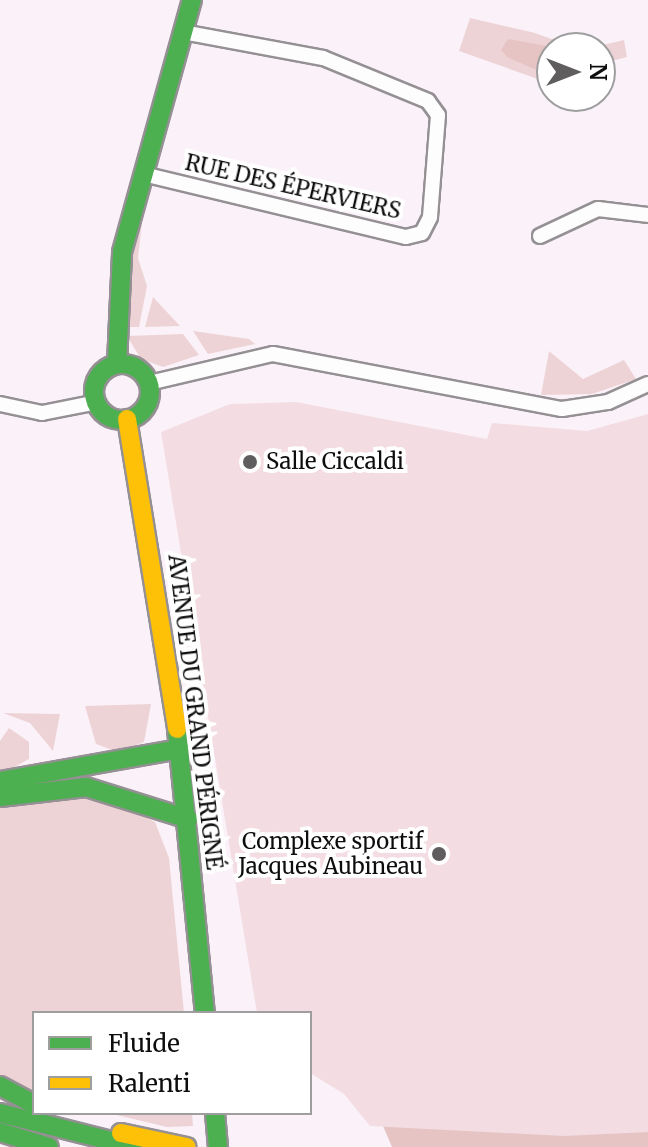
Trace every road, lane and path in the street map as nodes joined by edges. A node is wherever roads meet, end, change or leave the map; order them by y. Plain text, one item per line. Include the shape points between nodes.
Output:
1 (192, 0) edge
2 (183, 32) junction
3 (143, 174) junction
4 (648, 215) edge
5 (540, 236) dead end
6 (117, 364) junction
7 (149, 383) junction
8 (648, 384) edge
9 (97, 402) junction
10 (0, 404) edge
11 (127, 419) junction
12 (180, 749) junction
13 (0, 781) edge
14 (0, 797) edge
15 (188, 819) junction
16 (205, 1011) edge
17 (0, 1086) edge
18 (32, 1103) edge
19 (0, 1113) edge
20 (60, 1115) edge
21 (215, 1115) edge
22 (0, 1132) edge
23 (181, 1146) edge
24 (49, 1147) edge
25 (135, 1147) edge
26 (218, 1147) edge

1 - 2 street
2 - 3 street
2 - 3 street, RUE DES ÉPERVIERS via 323,58 428,101 438,115 430,217 422,233 406,237
3 - 6 street via 116,292
4 - 5 street via 598,209
6 - 7 street via 138,369
6 - 9 street via 98,378
7 - 8 street via 273,354 553,408 608,402
7 - 11 street via 146,406
9 - 10 street via 42,413
9 - 11 street via 111,417
11 - 12 street, AVENUE DU GRAND PÉRIGNÉ
12 - 13 street
12 - 15 street, AVENUE DU GRAND PÉRIGNÉ
14 - 15 street via 86,787
15 - 16 street, AVENUE DU GRAND PÉRIGNÉ
17 - 18 street
19 - 25 street
20 - 23 street
21 - 26 street
22 - 24 street

